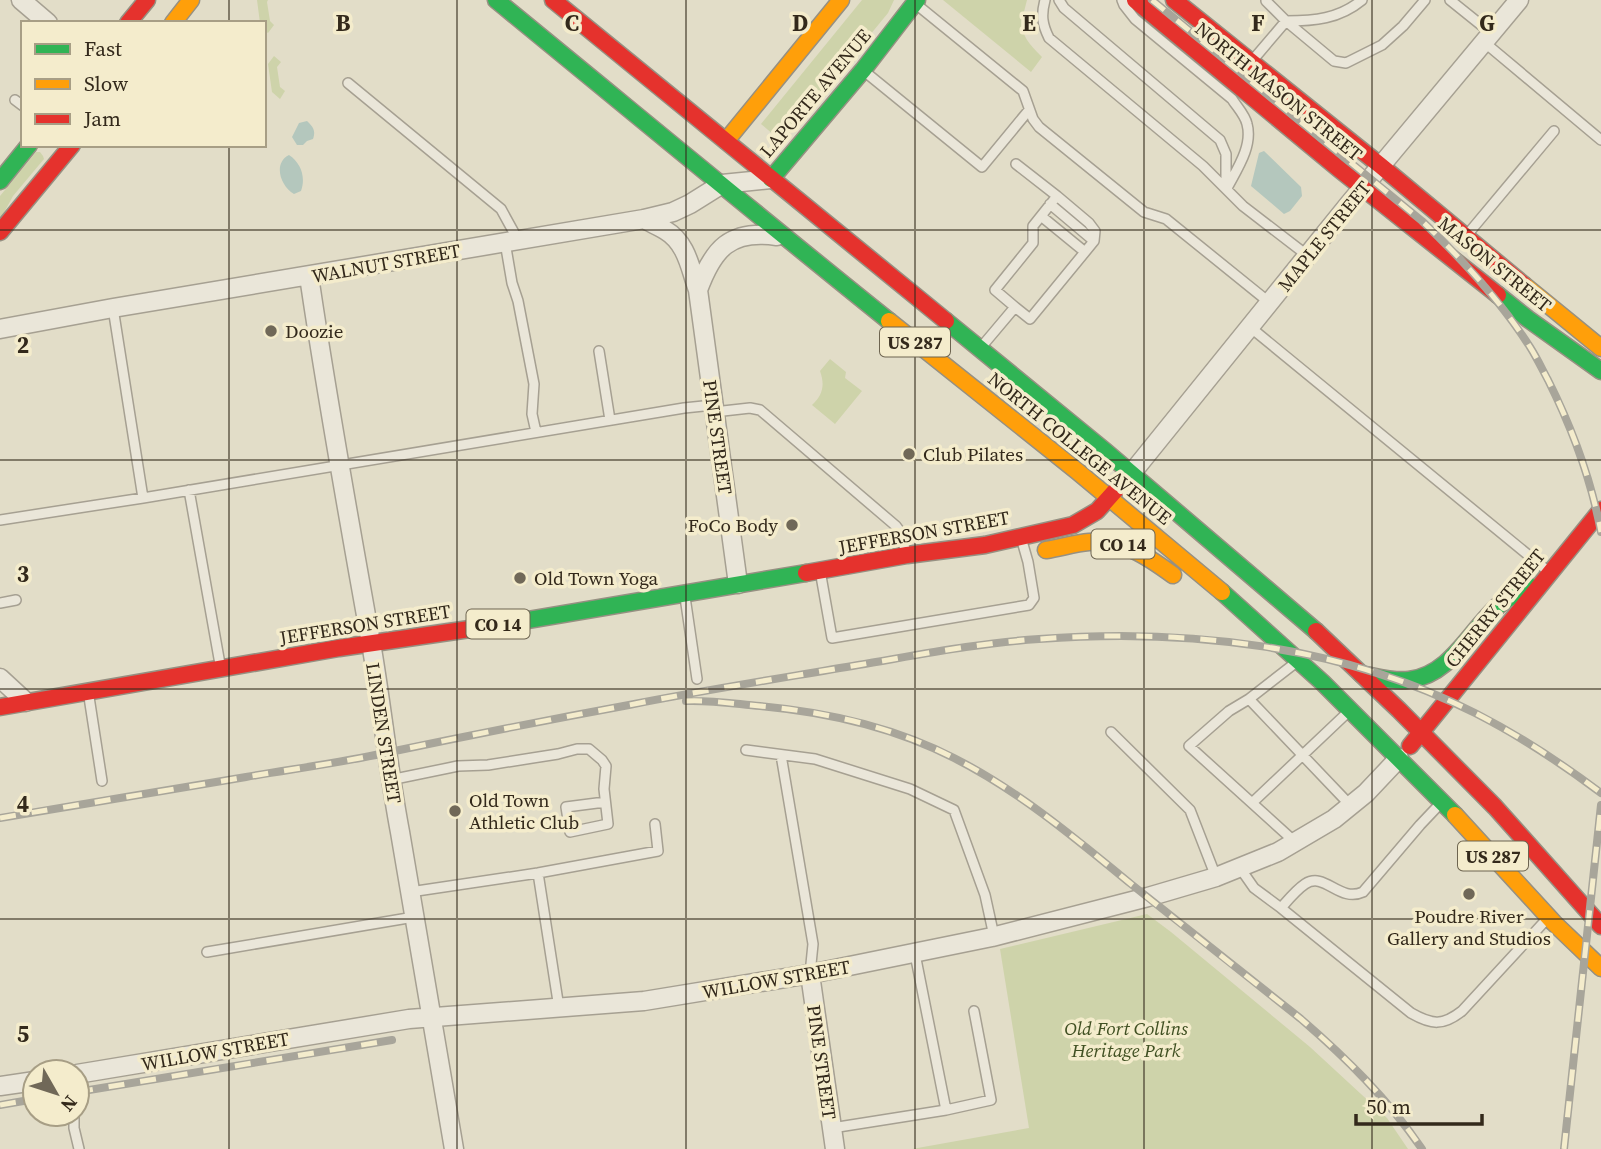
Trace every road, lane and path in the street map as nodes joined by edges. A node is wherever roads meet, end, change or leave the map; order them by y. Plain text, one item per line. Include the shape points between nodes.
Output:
1 (20, 0) edge
2 (147, 0) edge
3 (191, 0) edge
4 (496, 0) edge
5 (553, 0) edge
6 (841, 0) edge
7 (1045, 0) edge
8 (1059, 0) edge
9 (1122, 0) edge
10 (1135, 0) edge
11 (1174, 0) edge
12 (1362, 0) edge
13 (1425, 0) edge
14 (1450, 0) edge
15 (1519, 0) edge
16 (913, 1) edge
17 (1266, 1) edge
18 (46, 21) edge
19 (130, 21) edge
20 (175, 21) edge
21 (1286, 21) junction
22 (1488, 37) junction
23 (1251, 62) junction
24 (863, 70) junction
25 (348, 83) dead end
26 (1029, 110) junction
27 (1554, 131) dead end
28 (1601, 140) edge
29 (726, 141) junction
30 (27, 147) edge
31 (53, 147) edge
32 (70, 147) edge
33 (1016, 164) dead end
34 (1381, 166) junction
35 (52, 169) junction
36 (771, 179) junction
37 (0, 181) edge
38 (722, 184) junction
39 (1364, 188) junction
40 (1226, 189) junction
41 (1054, 200) junction
42 (1041, 216) junction
43 (644, 219) junction
44 (0, 232) edge
45 (785, 237) junction
46 (1466, 237) junction
47 (512, 241) junction
48 (1085, 252) junction
49 (1308, 256) junction
50 (309, 276) junction
51 (698, 290) junction
52 (1270, 303) junction
53 (1015, 307) junction
54 (113, 308) junction
55 (1250, 327) junction
56 (0, 329) edge
57 (1601, 348) edge
58 (980, 349) junction
59 (599, 351) dead end
60 (1601, 371) edge
61 (713, 409) junction
62 (610, 420) junction
63 (536, 432) junction
64 (339, 465) junction
65 (1130, 474) junction
66 (189, 490) junction
67 (1109, 497) junction
68 (143, 498) junction
69 (1601, 510) edge
70 (0, 520) edge
71 (1021, 536) junction
72 (985, 545) junction
73 (1026, 552) junction
74 (907, 555) junction
75 (820, 571) junction
76 (1548, 576) junction
77 (1184, 583) dead end
78 (738, 584) junction
79 (685, 593) junction
80 (1203, 595) dead end
81 (16, 600) dead end
82 (0, 603) edge
83 (1245, 613) junction
84 (370, 643) junction
85 (1298, 660) junction
86 (221, 669) junction
87 (1362, 674) junction
88 (0, 678) edge
89 (697, 679) dead end
90 (88, 692) junction
91 (1249, 699) junction
92 (26, 702) junction
93 (0, 706) edge
94 (1350, 710) junction
95 (1111, 732) dead end
96 (1421, 733) junction
97 (746, 750) dead end
98 (781, 755) junction
99 (1301, 756) junction
100 (1399, 758) junction
101 (390, 780) junction
102 (102, 781) dead end
103 (605, 802) junction
104 (1442, 802) junction
105 (1252, 803) junction
106 (1351, 806) junction
107 (655, 824) dead end
108 (1296, 843) junction
109 (1240, 868) junction
110 (538, 873) junction
111 (1216, 877) junction
112 (410, 892) junction
113 (1280, 908) junction
114 (1549, 916) junction
115 (414, 917) junction
116 (1601, 926) edge
117 (994, 936) junction
118 (207, 952) dead end
119 (915, 954) junction
120 (1601, 968) edge
121 (810, 974) junction
122 (559, 1008) junction
123 (974, 1012) dead end
124 (432, 1017) junction
125 (91, 1072) edge
126 (21, 1083) edge
127 (0, 1086) edge
128 (946, 1110) junction
129 (74, 1128) edge
130 (832, 1128) junction
131 (79, 1149) edge
132 (454, 1149) edge
133 (835, 1149) edge

1 - 18 street
2 - 19 main road
3 - 20 main road
4 - 38 main road, NORTH COLLEGE AVENUE / US 287
5 - 29 main road, NORTH COLLEGE AVENUE / US 287
6 - 29 main road, LAPORTE AVENUE
7 - 40 lane via 1042,25 1049,38
8 - 40 lane via 1220,140 1226,154
9 - 40 lane via 1135,19 1233,99 1241,111 1248,144
10 - 39 main road, NORTH MASON STREET
11 - 23 main road, MASON STREET
12 - 21 lane via 1332,17
13 - 21 lane via 1382,45 1346,63 1334,61
14 - 22 lane
15 - 22 street, MAPLE STREET
16 - 24 main road, LAPORTE AVENUE
16 - 26 lane via 1023,91
17 - 21 lane
21 - 23 lane
22 - 28 lane
22 - 34 street, MAPLE STREET
23 - 34 main road, MASON STREET
24 - 26 lane via 982,167
24 - 36 main road, LAPORTE AVENUE
25 - 47 lane via 501,209
26 - 52 lane via 1039,127 1144,212 1166,219
27 - 46 lane
29 - 36 main road, NORTH COLLEGE AVENUE / US 287
29 - 38 street
30 - 37 main road
31 - 35 street
32 - 35 main road
33 - 41 lane
34 - 39 street, MAPLE STREET
34 - 46 main road, MASON STREET
35 - 44 main road
36 - 38 street, LAPORTE AVENUE
36 - 58 main road, NORTH COLLEGE AVENUE / US 287
38 - 43 street, WALNUT STREET via 681,208
38 - 45 main road, NORTH COLLEGE AVENUE / US 287
39 - 49 street, MAPLE STREET
39 - 60 main road, MASON STREET
40 - 49 lane
41 - 42 lane
41 - 48 lane via 1095,231
42 - 48 lane
42 - 53 lane via 1033,226 1032,243 995,290
43 - 47 street, WALNUT STREET
43 - 51 street, PINE STREET via 678,240
45 - 51 street via 746,235 731,242 715,254
45 - 67 main road, NORTH COLLEGE AVENUE / US 287
46 - 57 main road, MASON STREET
47 - 50 street, WALNUT STREET
47 - 63 lane via 512,283 534,384
48 - 53 lane via 1031,319
49 - 52 street, MAPLE STREET
50 - 54 street, WALNUT STREET
50 - 64 street, LINDEN STREET
51 - 61 street, PINE STREET
52 - 55 street, MAPLE STREET
53 - 58 lane
54 - 56 street, WALNUT STREET
54 - 68 lane
55 - 65 street, MAPLE STREET
55 - 76 lane
58 - 65 main road, NORTH COLLEGE AVENUE / US 287
59 - 62 lane
61 - 62 lane via 684,408
61 - 74 lane via 760,410 896,526
61 - 78 street, PINE STREET
62 - 63 lane
63 - 64 lane
64 - 66 lane
64 - 84 street, LINDEN STREET
65 - 67 main road, JEFFERSON STREET
65 - 87 main road, NORTH COLLEGE AVENUE / US 287
66 - 68 lane
66 - 86 lane
67 - 71 main road, JEFFERSON STREET / CO 14 via 1097,511 1073,525
67 - 83 main road, NORTH COLLEGE AVENUE / US 287
68 - 70 lane
69 - 76 main road, CHERRY STREET
71 - 72 main road, JEFFERSON STREET / CO 14
71 - 73 lane
72 - 73 main road, CO 14
72 - 74 main road, JEFFERSON STREET / CO 14
73 - 75 lane via 1034,598 1029,605 832,638
73 - 77 main road, CO 14 via 1091,542 1126,544
74 - 75 main road, JEFFERSON STREET / CO 14
75 - 78 main road, JEFFERSON STREET / CO 14
76 - 87 main road via 1497,607 1434,672 1398,681
76 - 96 main road, CHERRY STREET
78 - 79 main road, JEFFERSON STREET / CO 14
79 - 84 main road, JEFFERSON STREET / CO 14
79 - 89 lane
80 - 83 main road
81 - 82 lane
83 - 85 main road, NORTH COLLEGE AVENUE / US 287
84 - 86 main road, JEFFERSON STREET / CO 14
84 - 101 street, LINDEN STREET
85 - 91 lane
85 - 94 main road, NORTH COLLEGE AVENUE / US 287
86 - 90 main road, JEFFERSON STREET / CO 14
87 - 96 main road, NORTH COLLEGE AVENUE / US 287
88 - 92 street
90 - 92 main road, JEFFERSON STREET / CO 14
90 - 102 lane
91 - 99 lane
91 - 105 lane via 1229,710 1189,746
92 - 93 main road, JEFFERSON STREET / CO 14
94 - 99 lane
94 - 100 main road, NORTH COLLEGE AVENUE / US 287
95 - 111 lane via 1190,810
96 - 100 main road, WILLOW STREET
96 - 116 main road, NORTH COLLEGE AVENUE / US 287 via 1495,807
97 - 98 lane
98 - 117 lane via 815,759 910,789 954,810 985,895
98 - 121 lane via 813,944
99 - 105 lane
99 - 106 lane
100 - 104 main road, NORTH COLLEGE AVENUE / US 287
100 - 106 street, WILLOW STREET
101 - 103 lane via 457,766 589,749 606,766
101 - 112 street, LINDEN STREET
103 - 103 lane via 566,807 570,832 608,824
104 - 113 lane via 1363,892 1355,896 1320,881 1307,883
104 - 114 main road, NORTH COLLEGE AVENUE / US 287
105 - 108 lane
106 - 108 street, WILLOW STREET
107 - 110 lane via 658,851
108 - 109 street, WILLOW STREET
109 - 111 street, WILLOW STREET
109 - 113 lane via 1254,888
110 - 112 lane
110 - 122 lane
111 - 117 street, WILLOW STREET
112 - 115 street, LINDEN STREET
113 - 114 lane via 1411,1013 1440,1023 1462,1011
114 - 120 main road, NORTH COLLEGE AVENUE / US 287
115 - 118 lane
115 - 124 street, LINDEN STREET
117 - 119 street, WILLOW STREET
119 - 121 street, WILLOW STREET
119 - 128 lane
121 - 122 street, WILLOW STREET via 644,1001
121 - 130 street, PINE STREET
122 - 124 street, WILLOW STREET
123 - 128 lane via 990,1100
124 - 125 street, WILLOW STREET
124 - 132 street, LINDEN STREET
126 - 127 street
128 - 130 lane
129 - 131 lane
130 - 133 street, PINE STREET

